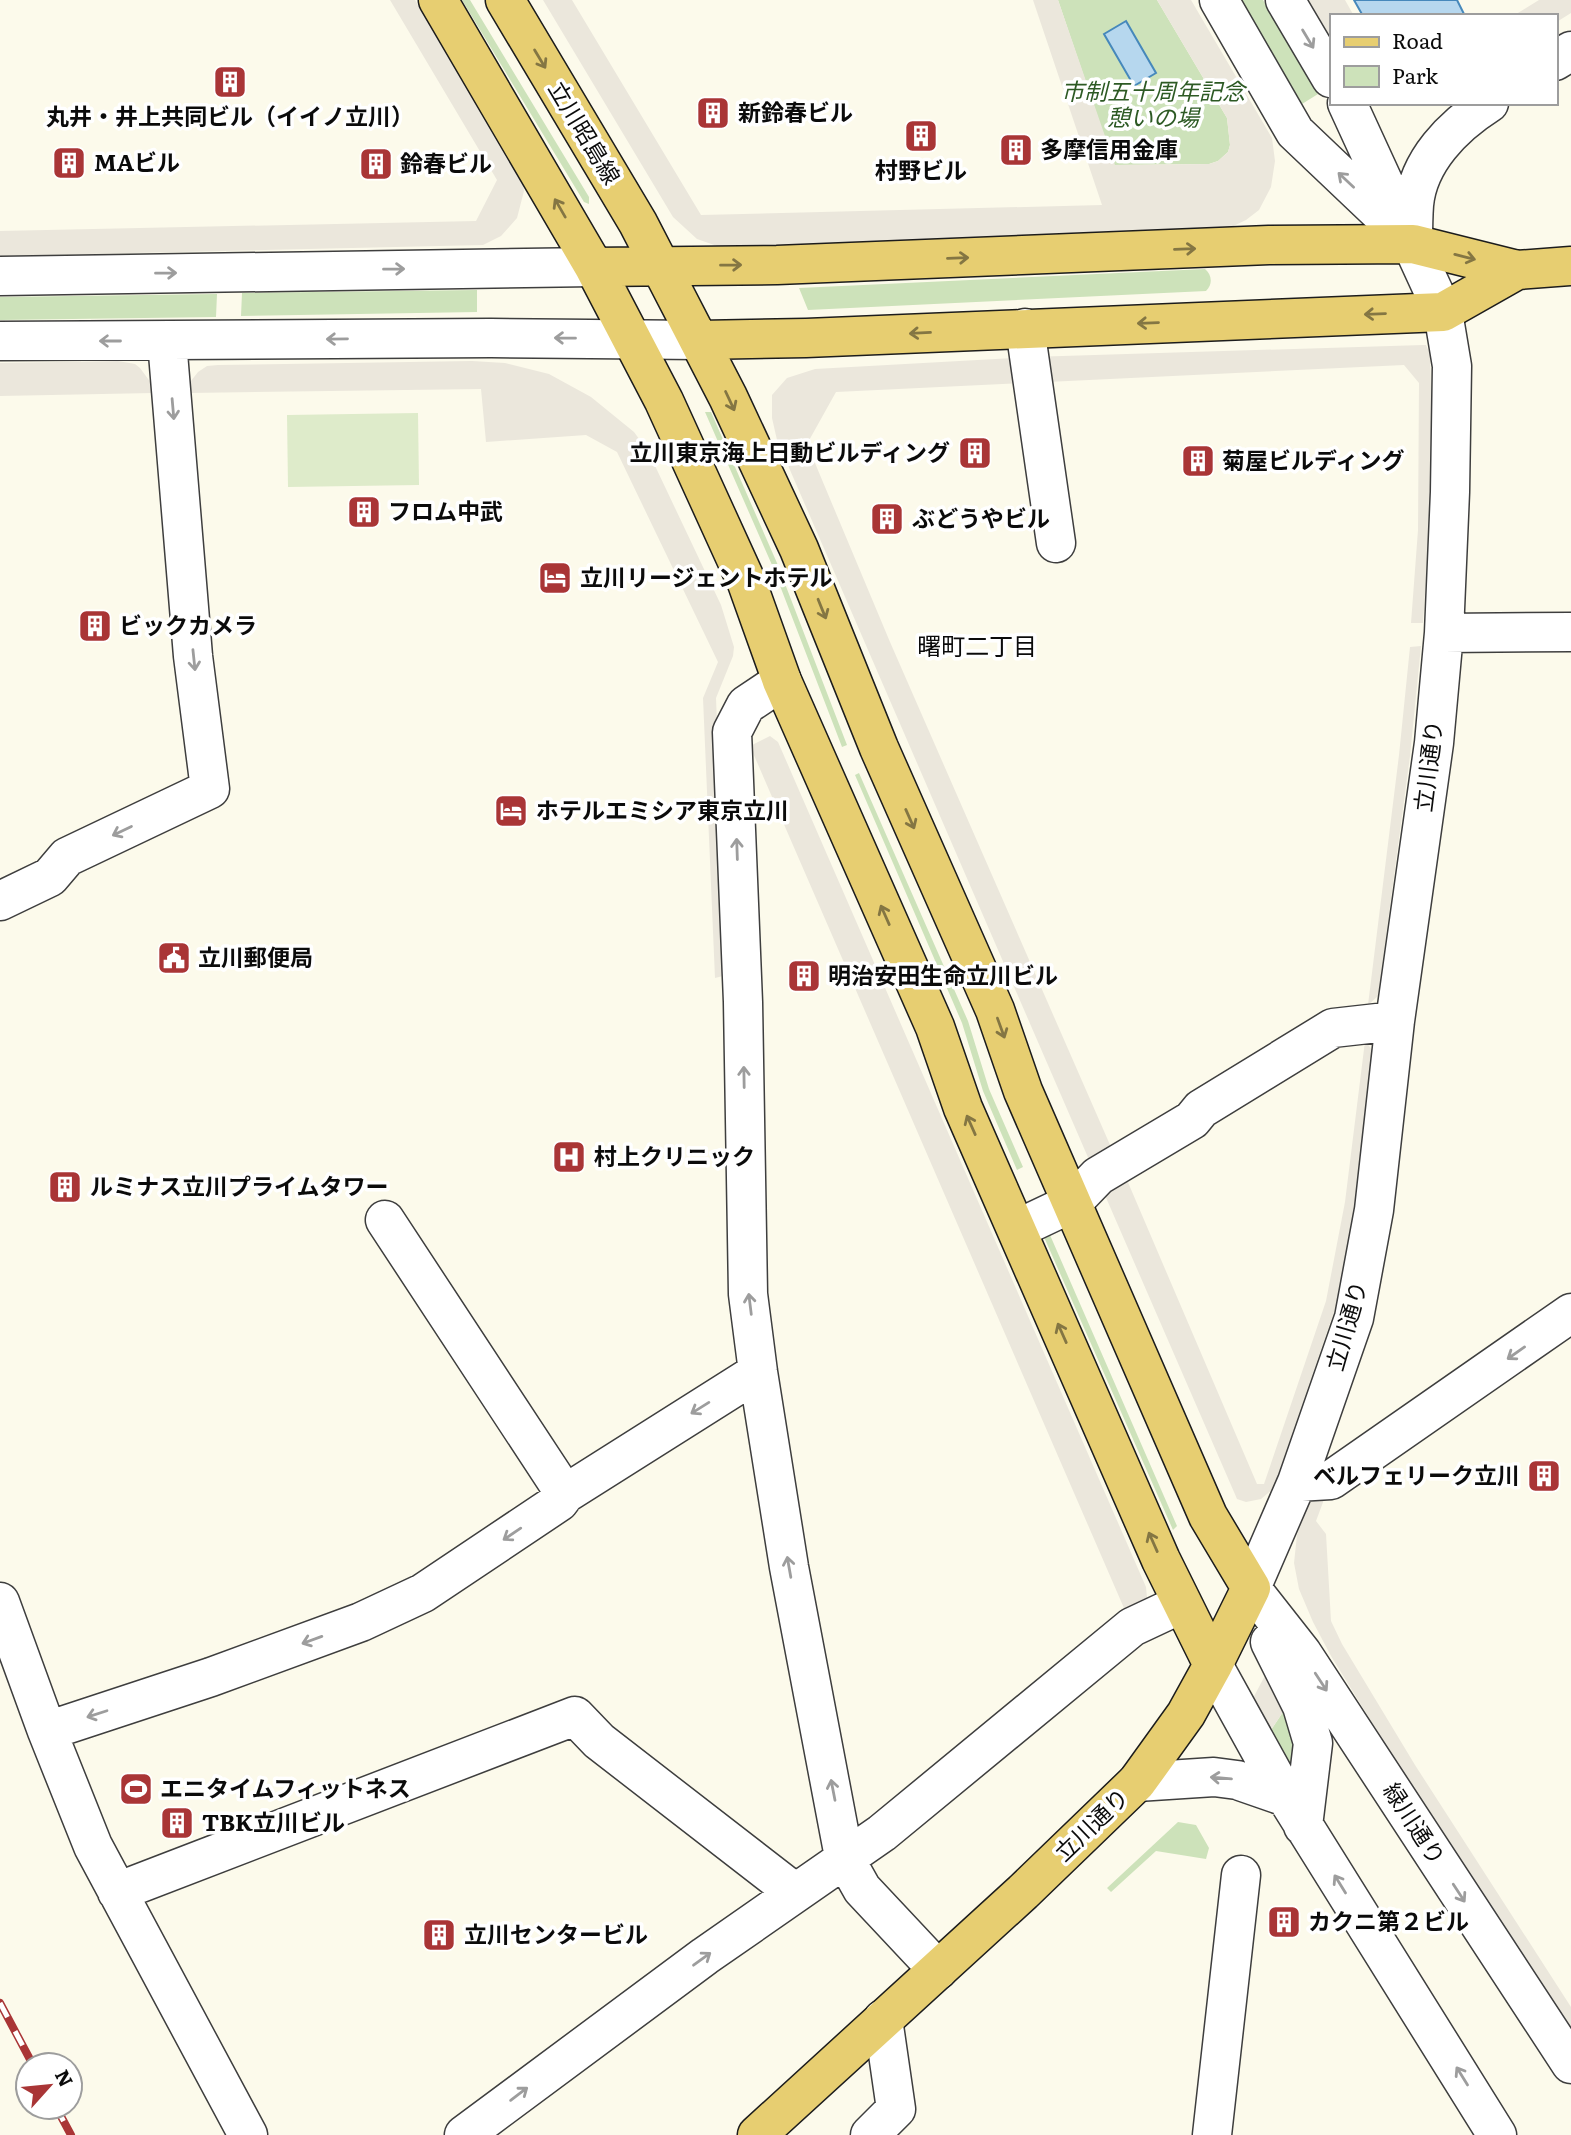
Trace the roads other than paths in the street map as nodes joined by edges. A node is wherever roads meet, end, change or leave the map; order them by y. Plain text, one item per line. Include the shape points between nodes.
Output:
1 (438, 0) edge
2 (505, 0) edge
3 (1219, 0) edge
4 (1285, 0) edge
5 (1330, 76) edge
6 (1348, 105) edge
7 (1486, 105) edge
8 (1413, 244) junction
9 (1571, 266) edge
10 (594, 267) junction
11 (663, 267) junction
12 (1517, 270) junction
13 (0, 276) edge
14 (1443, 312) junction
15 (1025, 328) junction
16 (633, 339) junction
17 (700, 340) junction
18 (0, 341) edge
19 (167, 341) junction
20 (1056, 543) dead end
21 (1571, 632) edge
22 (1444, 633) junction
23 (782, 681) junction
24 (0, 901) edge
25 (1395, 1021) junction
26 (1072, 1203) junction
27 (385, 1220) dead end
28 (1017, 1229) junction
29 (1571, 1313) edge
30 (758, 1372) junction
31 (1297, 1482) junction
32 (565, 1494) junction
33 (1251, 1588) junction
34 (0, 1602) edge
35 (1181, 1604) junction
36 (1213, 1665) junction
37 (47, 1731) junction
38 (1137, 1782) junction
39 (1294, 1811) junction
40 (844, 1857) junction
41 (1241, 1875) dead end
42 (117, 1892) junction
43 (794, 1892) junction
44 (938, 1970) junction
45 (883, 2019) junction
46 (1571, 2064) edge
47 (248, 2135) edge
48 (464, 2135) edge
49 (757, 2135) edge
50 (870, 2135) edge
51 (1212, 2135) edge
52 (1497, 2135) edge

10 -> 1 main road
2 -> 11 main road, 立川昭島線
8 -> 3 street via 1295,132
4 -> 5 street
6 - 8 street, 立川通り
7 - 8 street via 1448,135 1425,167 1414,203
11 -> 8 main road
8 -> 12 main road
8 - 14 street, 立川通り
9 - 12 main road
10 - 11 main road
13 -> 10 street
10 - 16 main road
11 - 17 main road, 立川昭島線
12 - 14 main road
14 -> 15 main road
14 - 22 street, 立川通り via 1452,366
15 -> 17 main road
15 - 20 street
16 - 17 street
16 -> 19 street
16 - 23 main road via 747,583
17 -> 26 main road, 立川昭島線 via 799,549
19 -> 18 street
19 -> 24 street via 193,656 210,789 67,857 50,877
21 - 22 street
22 - 25 street, 立川通り via 1434,743
28 -> 23 main road via 963,1108 935,1027
30 -> 23 street via 748,1282 732,732 746,705
25 - 26 street via 1333,1028 1098,1176
25 - 31 street, 立川通り via 1374,1210 1354,1318
26 - 28 street
26 - 33 main road, 立川昭島線 via 1208,1516
27 - 32 street
35 -> 28 main road
29 -> 31 street via 1331,1480
30 -> 32 street
40 -> 30 street via 789,1567
31 - 33 street, 立川通り
32 -> 37 street via 439,1583 373,1617
33 - 36 main road, 立川通り
33 - 39 street via 1263,1628 1302,1706 1312,1744
33 -> 46 street, 緑川通り via 1302,1653
34 - 37 street
35 - 36 main road
35 - 40 street via 1132,1627 882,1833
36 - 38 main road, 立川通り via 1186,1714
36 - 39 street
37 - 42 street via 93,1846
39 -> 38 street via 1246,1783 1214,1777
38 - 44 main road, 立川通り
52 -> 39 street
40 - 43 street
40 - 44 street via 862,1889
41 - 51 street
42 - 43 street via 575,1716 599,1741
42 - 47 street
48 -> 43 street
44 - 45 main road, 立川通り
45 - 49 main road, 立川通り
45 - 50 street via 896,2109

